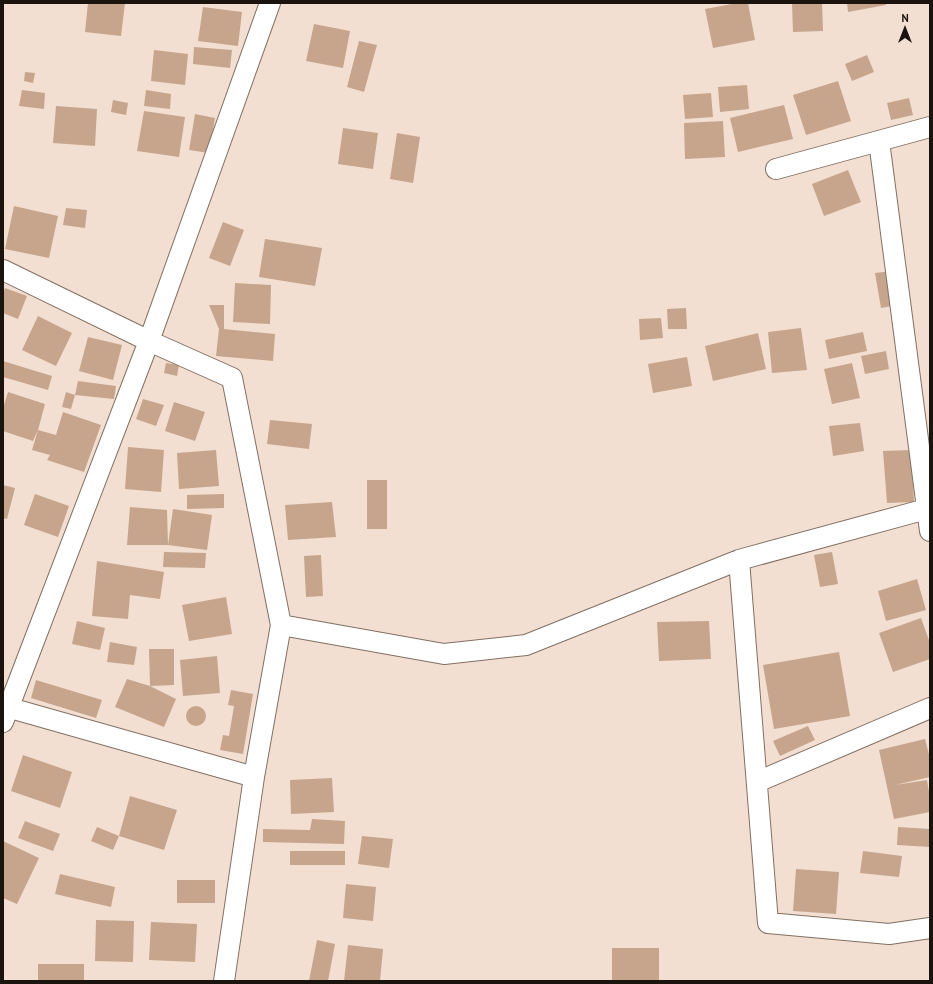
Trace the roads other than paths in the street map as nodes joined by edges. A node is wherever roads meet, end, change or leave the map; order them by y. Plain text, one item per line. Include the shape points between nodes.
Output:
1 (270, 3) edge
2 (930, 127) edge
3 (879, 141) junction
4 (776, 169) dead end
5 (3, 270) edge
6 (149, 341) junction
7 (929, 509) edge
8 (930, 531) edge
9 (739, 560) junction
10 (281, 625) junction
11 (930, 708) edge
12 (5, 712) edge
13 (254, 777) junction
14 (756, 782) junction
15 (930, 928) edge
16 (224, 981) edge

1 - 6 street
2 - 3 street
3 - 4 street
3 - 7 street
5 - 6 street
6 - 10 street via 232,378
6 - 12 street
7 - 8 street
7 - 9 street
9 - 10 street via 526,645 444,654
9 - 14 street
10 - 13 street
11 - 14 street
12 - 13 street
13 - 16 street
14 - 15 street via 768,923 889,934

